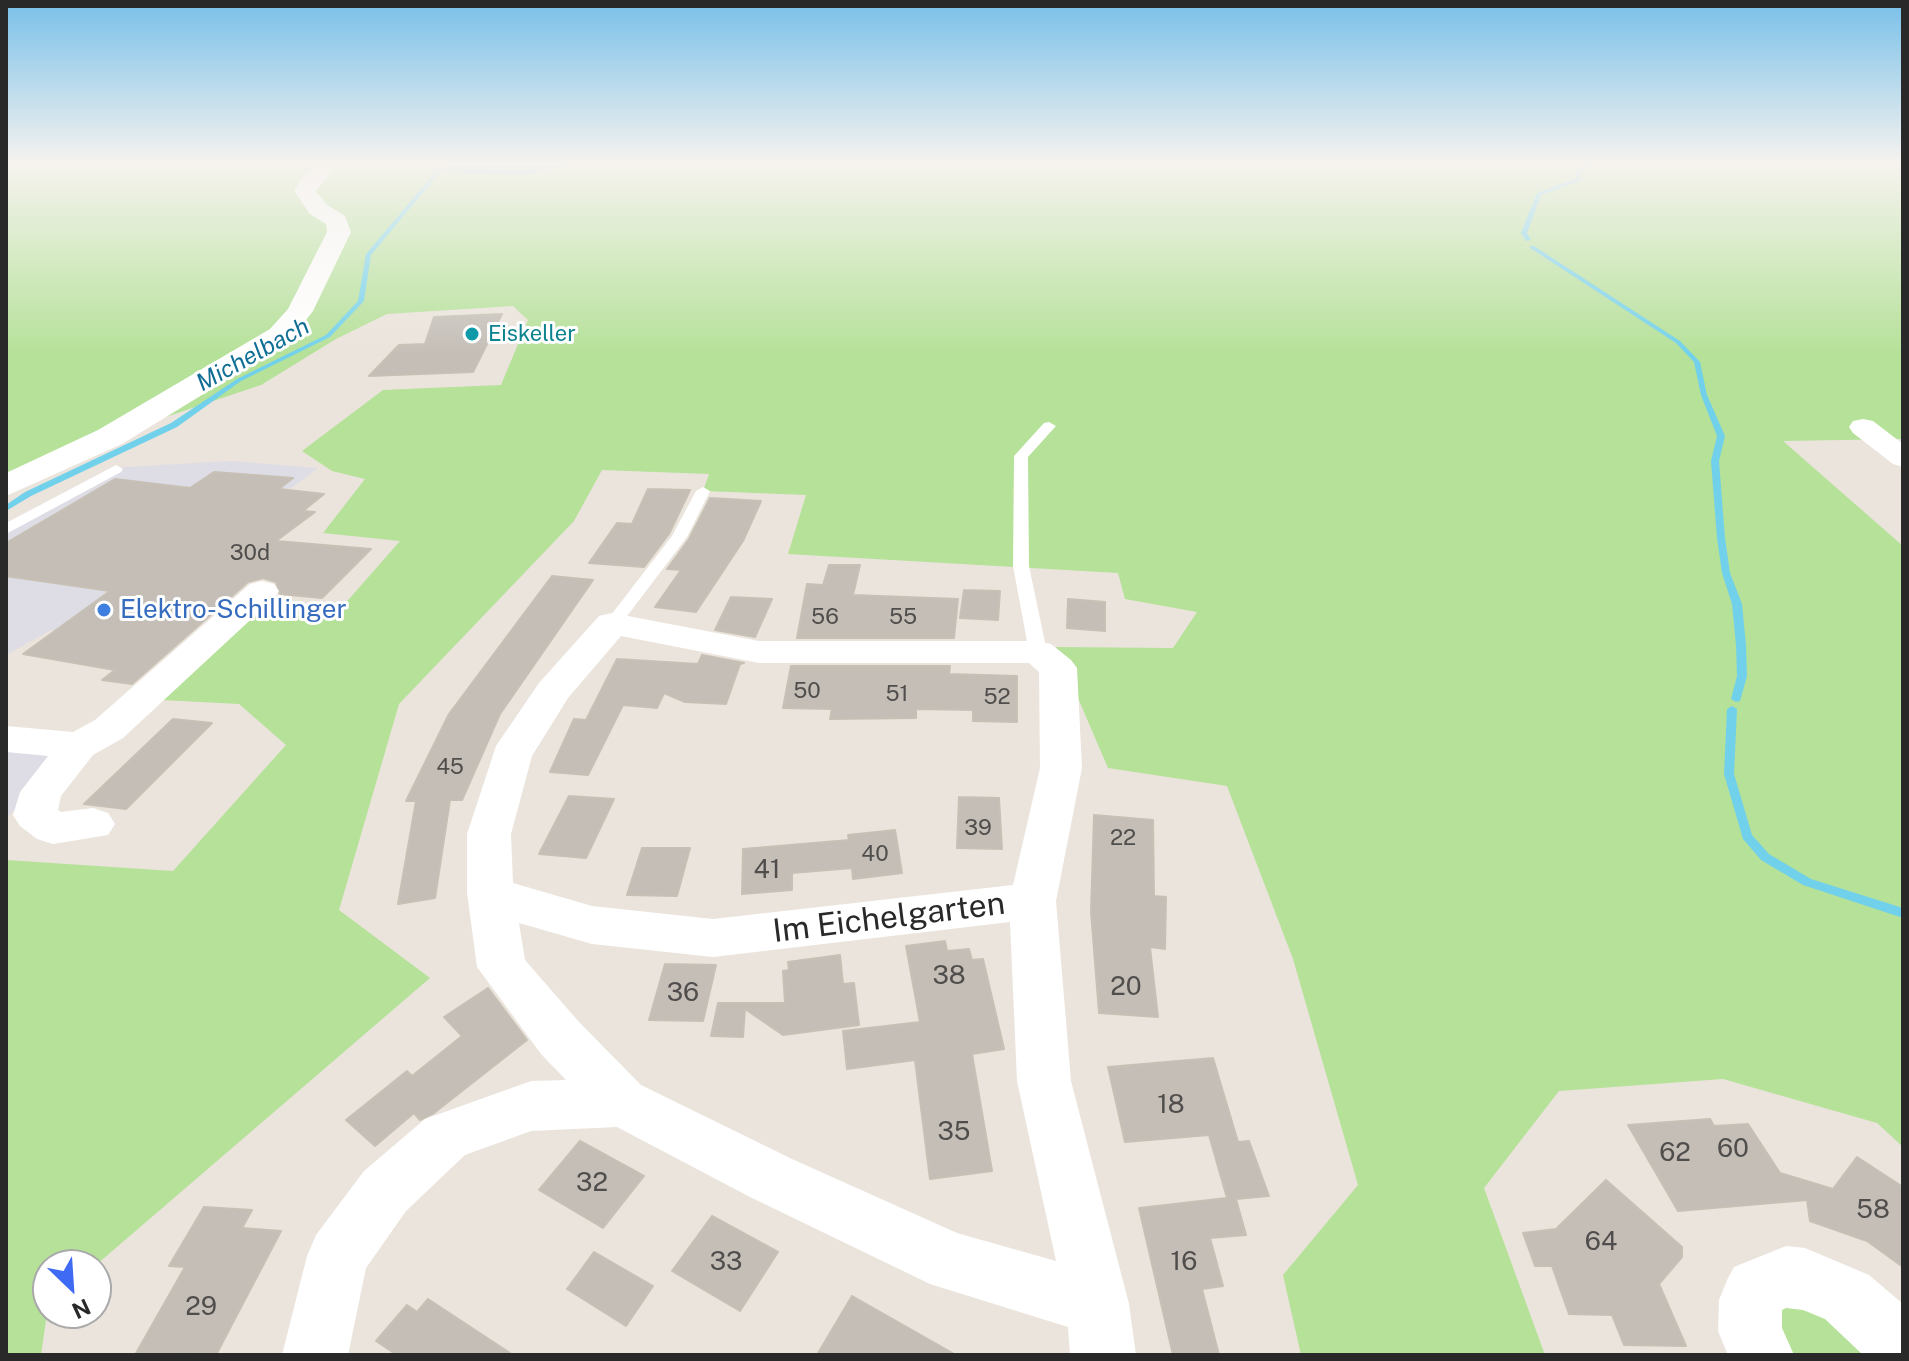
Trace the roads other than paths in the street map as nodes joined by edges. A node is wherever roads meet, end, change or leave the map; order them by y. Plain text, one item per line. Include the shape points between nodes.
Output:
1 (338, 229) edge
2 (1049, 426) dead end
3 (1863, 427) dead end
4 (1903, 458) edge
5 (116, 469) dead end
6 (6, 486) edge
7 (703, 491) dead end
8 (6, 529) edge
9 (262, 591) dead end
10 (612, 624) junction
11 (1038, 652) junction
12 (6, 739) edge
13 (79, 746) junction
14 (93, 824) dead end
15 (490, 893) junction
16 (1033, 901) junction
17 (622, 1102) junction
18 (1100, 1330) edge
19 (315, 1355) edge
20 (1761, 1355) edge
21 (1901, 1355) edge

1 - 6 street via 300,311 280,335 122,431
2 - 11 lane, Im Eichelgarten via 1021,456 1021,566
3 - 4 street
5 - 8 lane
7 - 10 lane via 679,537
9 - 13 street via 109,729
10 - 11 street via 759,652
10 - 15 street via 553,691 511,756 489,834
11 - 16 street, Im Eichelgarten via 1058,668 1062,742
12 - 13 street
13 - 14 street via 41,792 35,815 53,828
15 - 16 street, Im Eichelgarten via 592,925 713,938
15 - 17 street via 502,967
16 - 18 street via 1044,1081
17 - 18 street via 771,1178
17 - 19 street via 531,1106 445,1137 385,1191 338,1256
20 - 21 street via 1750,1331 1750,1300 1756,1289 1786,1277 1805,1279 1847,1297 1885,1331

